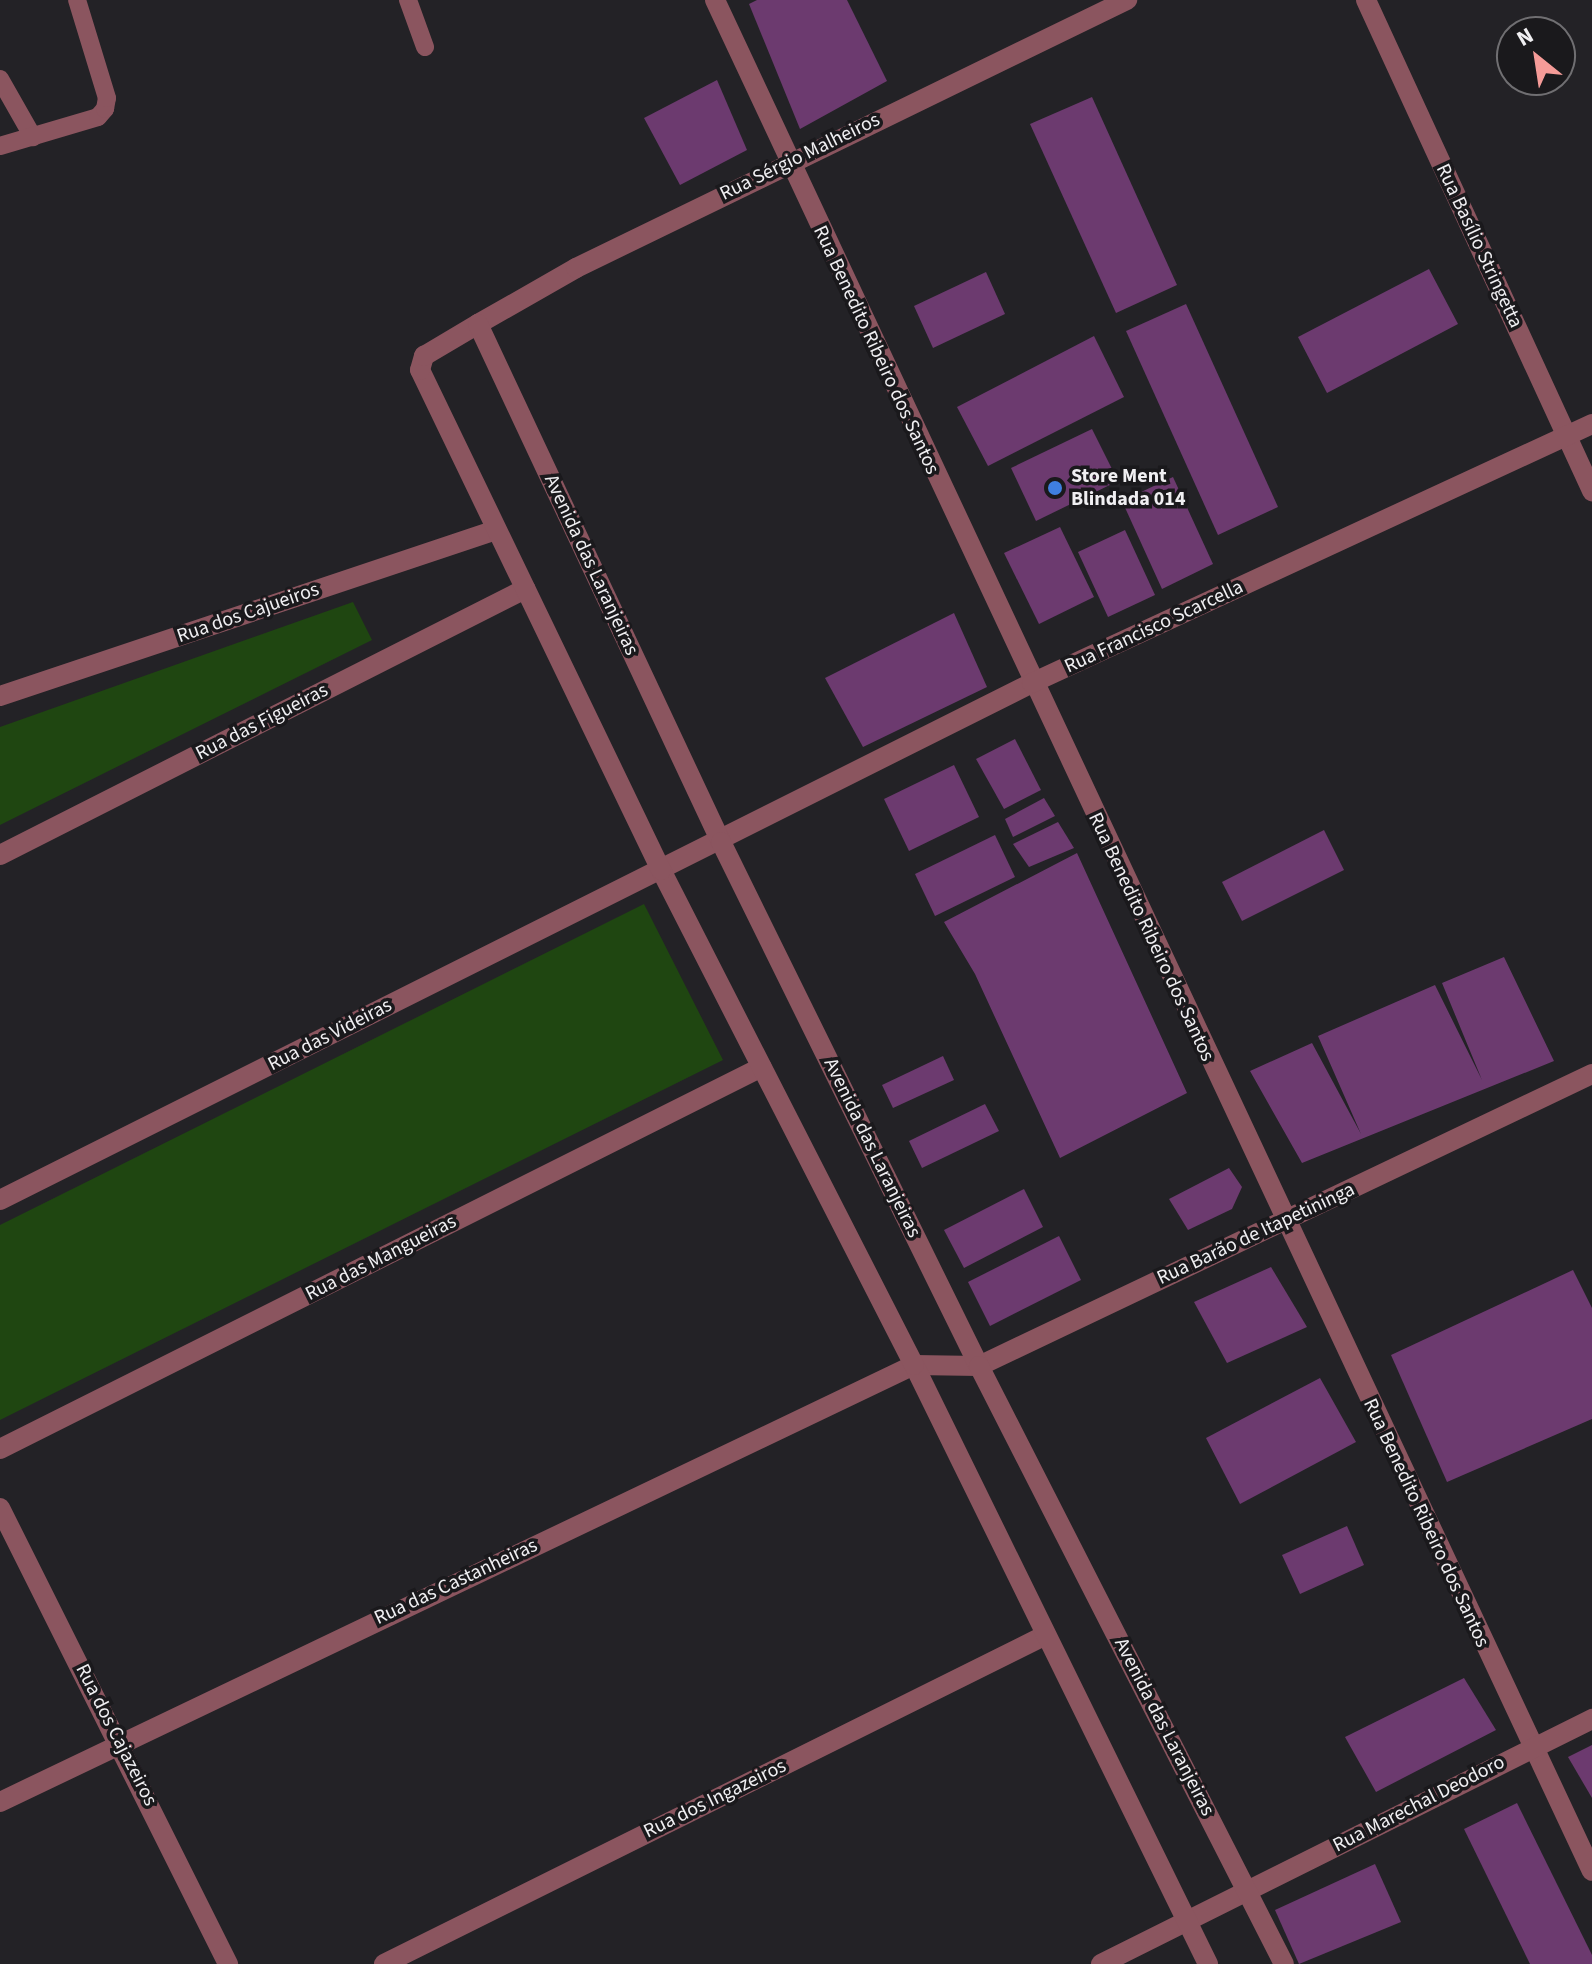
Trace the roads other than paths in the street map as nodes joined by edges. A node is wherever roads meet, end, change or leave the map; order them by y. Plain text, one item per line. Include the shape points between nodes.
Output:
1 (77, 0) edge
2 (408, 0) edge
3 (715, 0) edge
4 (1127, 0) edge
5 (1366, 0) edge
6 (425, 47) dead end
7 (0, 79) edge
8 (33, 137) junction
9 (0, 146) edge
10 (788, 162) junction
11 (478, 324) junction
12 (1592, 424) edge
13 (1566, 435) junction
14 (1592, 491) edge
15 (496, 530) junction
16 (525, 589) junction
17 (1032, 683) junction
18 (0, 696) edge
19 (721, 842) junction
20 (0, 855) edge
21 (661, 870) junction
22 (762, 1067) junction
23 (1592, 1074) edge
24 (0, 1200) edge
25 (1283, 1221) junction
26 (914, 1365) junction
27 (979, 1366) junction
28 (0, 1449) edge
29 (0, 1508) edge
30 (1046, 1635) junction
31 (1592, 1719) edge
32 (120, 1741) junction
33 (1532, 1747) junction
34 (0, 1802) edge
35 (1592, 1871) edge
36 (1248, 1892) junction
37 (1187, 1921) junction
38 (228, 1964) edge
39 (384, 1964) edge
40 (1101, 1964) edge
41 (1208, 1964) edge
42 (1284, 1964) edge

1 - 8 lane via 107,98 105,109 98,117
2 - 6 lane
3 - 10 street, Rua Benedito Ribeiro dos Santos
4 - 10 street, Rua Sérgio Malheiros
5 - 13 street, Rua Basílio Stringetta
7 - 8 lane
8 - 9 lane
10 - 11 street, Rua Sérgio Malheiros via 576,268
10 - 17 street, Rua Benedito Ribeiro dos Santos
11 - 15 street, Rua Sérgio Malheiros via 424,356 420,370
11 - 19 street, Avenida das Laranjeiras
12 - 13 street, Rua Francisco Scarcella
13 - 14 street, Rua Basílio Stringetta
13 - 17 street, Rua Francisco Scarcella
15 - 16 street
15 - 18 street, Rua dos Cajueiros
16 - 20 street, Rua das Figueiras
16 - 21 street
17 - 19 street, Rua Francisco Scarcella
17 - 25 street, Rua Benedito Ribeiro dos Santos
19 - 21 street, Rua das Videiras
19 - 27 street, Avenida das Laranjeiras
21 - 22 street
21 - 24 street, Rua das Videiras
22 - 26 street
22 - 28 street, Rua das Mangueiras
23 - 25 street, Rua Barão de Itapetininga
25 - 27 street, Rua Barão de Itapetininga
25 - 33 street, Rua Benedito Ribeiro dos Santos
26 - 27 street, Rua Barão de Itapetininga
26 - 30 street
26 - 32 street, Rua das Castanheiras
27 - 36 street, Avenida das Laranjeiras
29 - 32 street, Rua dos Cajazeiros
30 - 37 street
30 - 39 street, Rua dos Ingazeiros
31 - 33 street, Rua Marechal Deodoro
32 - 34 street, Rua das Castanheiras
32 - 38 street, Rua dos Cajazeiros
33 - 35 street, Rua Benedito Ribeiro dos Santos
33 - 36 street, Rua Marechal Deodoro
36 - 37 street, Rua Marechal Deodoro
36 - 42 street, Avenida das Laranjeiras
37 - 40 street, Rua Marechal Deodoro
37 - 41 street

